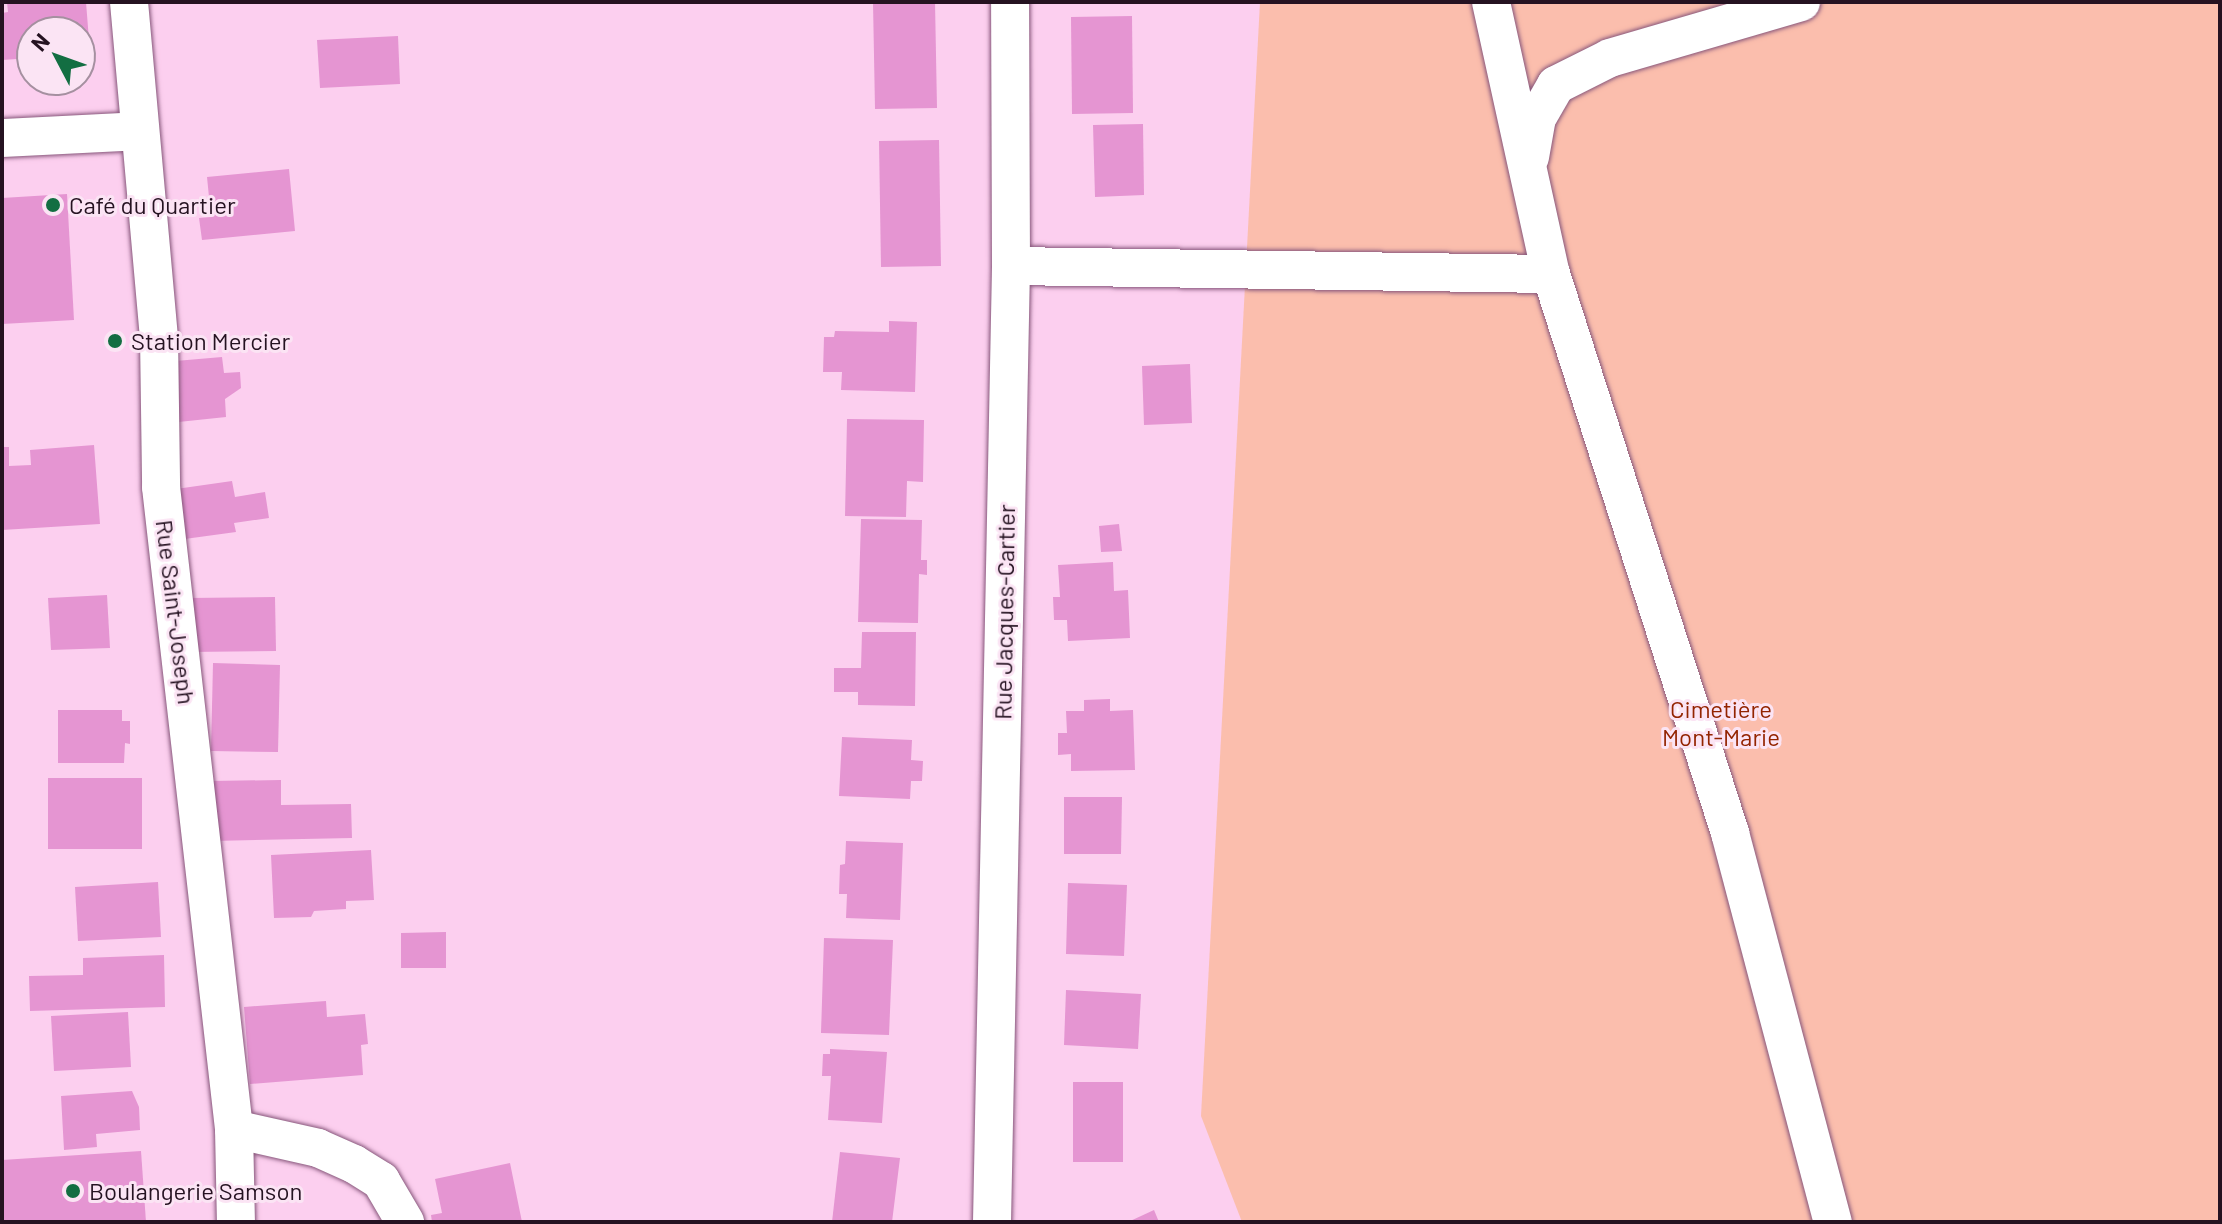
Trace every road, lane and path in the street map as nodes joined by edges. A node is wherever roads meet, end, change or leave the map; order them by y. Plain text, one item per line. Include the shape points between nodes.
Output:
1 (129, 2) edge
2 (1010, 2) edge
3 (1491, 2) edge
4 (1801, 2) edge
5 (138, 131) junction
6 (2, 138) edge
7 (1528, 168) junction
8 (1011, 266) junction
9 (1551, 274) junction
10 (234, 1129) junction
11 (236, 1222) edge
12 (405, 1222) edge
13 (992, 1222) edge
14 (1833, 1222) edge

1 - 5 street, Rue Saint-Joseph
2 - 8 street, Rue Jacques-Cartier
3 - 7 street
4 - 7 street via 1610,58 1556,85 1537,118
5 - 6 street
5 - 10 street, Rue Saint-Joseph via 159,336 161,487
7 - 9 street
8 - 9 street
8 - 13 street, Rue Jacques-Cartier
9 - 14 street via 1730,833
10 - 11 street, Rue Saint-Joseph
10 - 12 street via 318,1148 354,1164 381,1181

